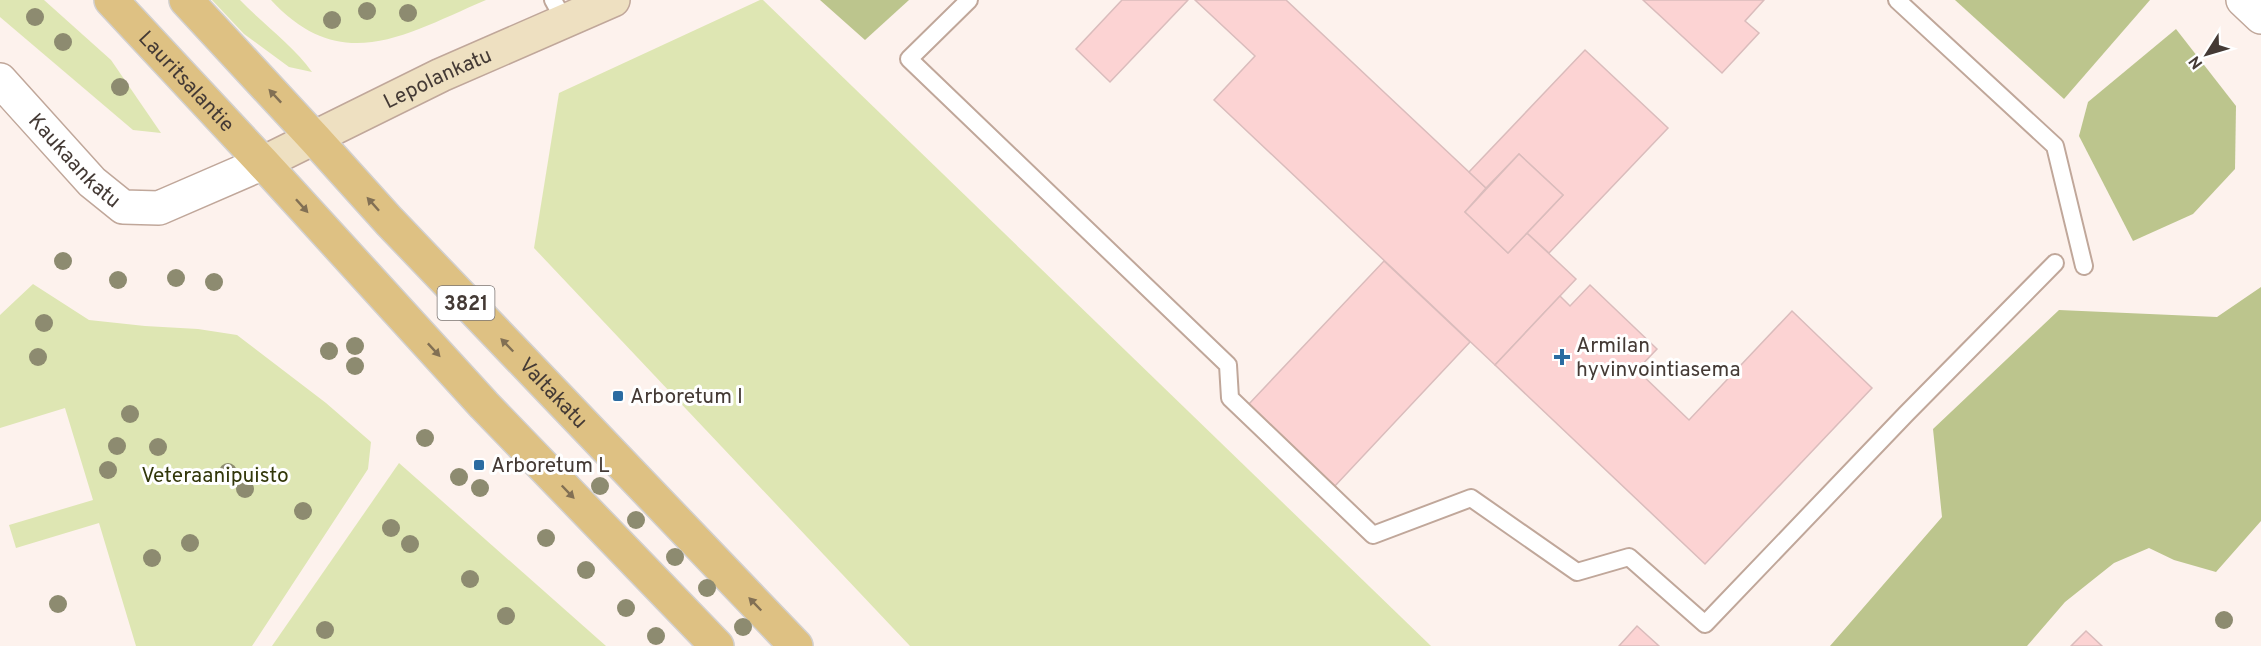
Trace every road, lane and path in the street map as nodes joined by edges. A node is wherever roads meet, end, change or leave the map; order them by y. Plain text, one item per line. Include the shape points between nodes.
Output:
1 (111, 0) edge
2 (186, 0) edge
3 (613, 0) edge
4 (969, 0) edge
5 (1897, 0) edge
6 (2243, 0) edge
7 (559, 10) edge
8 (2261, 17) edge
9 (0, 80) edge
10 (315, 139) junction
11 (263, 163) junction
12 (2055, 262) dead end
13 (2084, 266) dead end
14 (717, 646) edge
15 (796, 646) edge

1 - 11 main road, Lauritsalantie / 3821
10 -> 2 main road, 3821
3 - 7 main road, Lepolankatu
4 - 12 lane via 909,59 1228,365 1230,398 1373,535 1471,498 1577,572 1629,557 1705,624
5 - 13 lane via 2055,146
6 - 8 street
7 - 10 main road, Lepolankatu
9 - 11 street, Kaukaankatu via 92,182 123,207 159,208
10 - 11 main road, Lepolankatu
15 -> 10 main road, Valtakatu / 3821 via 388,221
11 -> 14 main road, 3821 via 484,405

